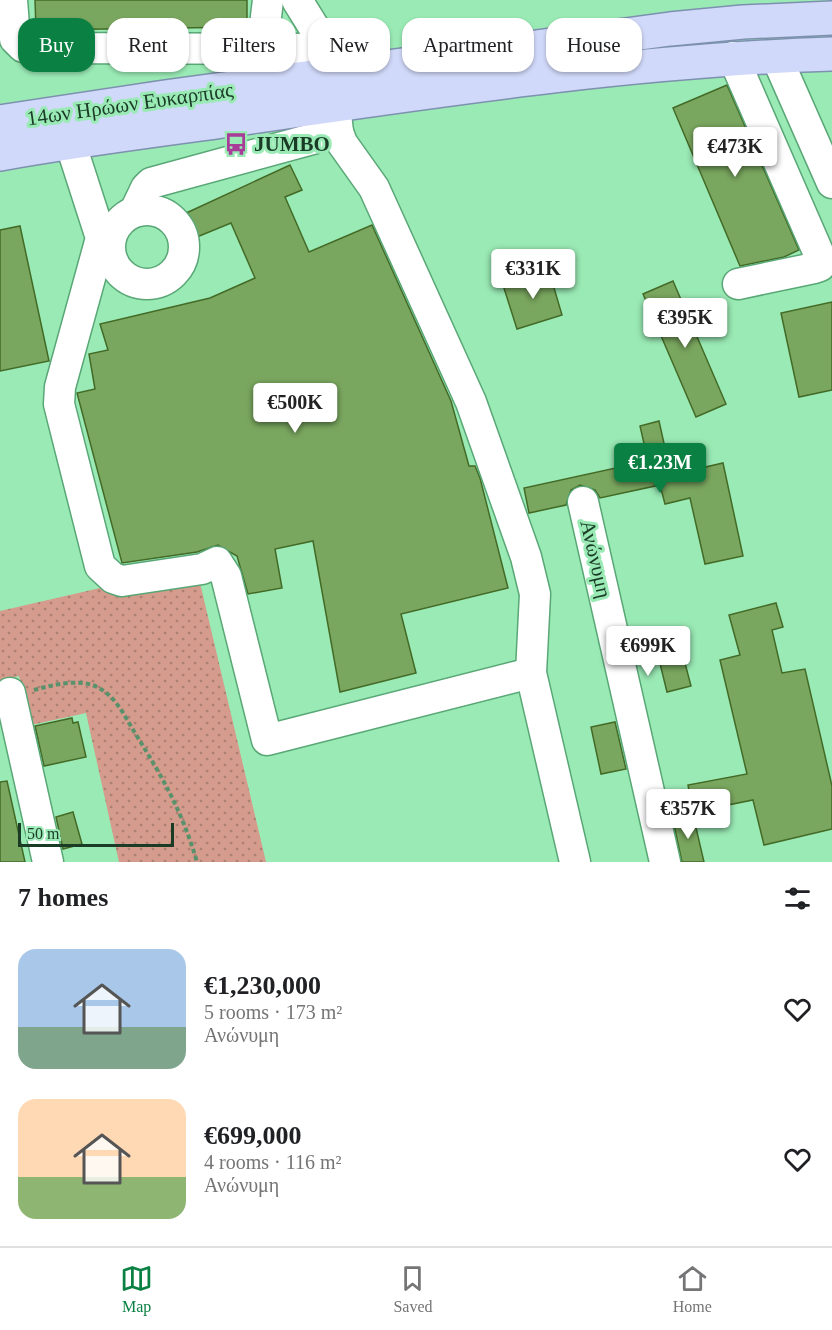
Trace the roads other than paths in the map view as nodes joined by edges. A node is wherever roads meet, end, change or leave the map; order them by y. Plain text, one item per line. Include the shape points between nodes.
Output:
1 (12, 0) edge
2 (268, 0) edge
3 (297, 0) edge
4 (266, 18) edge
5 (308, 18) edge
6 (832, 18) edge
7 (201, 49) edge
8 (832, 54) edge
9 (390, 56) edge
10 (776, 56) junction
11 (733, 57) junction
12 (308, 70) edge
13 (265, 72) edge
14 (267, 84) junction
15 (336, 118) junction
16 (0, 123) edge
17 (70, 142) junction
18 (0, 154) edge
19 (832, 183) edge
20 (135, 211) junction
21 (106, 238) junction
22 (738, 284) dead end
23 (583, 502) dead end
24 (531, 672) junction
25 (10, 693) road end
26 (48, 862) edge
27 (575, 862) edge
28 (665, 862) edge

1 - 7 street via 13,33 23,47
2 - 4 street
3 - 5 street
6 - 9 main road, 14ων Ηρώων Ευκαρπίας via 743,22
8 - 10 main road, 14ων Ηρώων Ευκαρπίας
10 - 11 main road, 14ων Ηρώων Ευκαρπίας
10 - 19 street
11 - 15 main road, 14ων Ηρώων Ευκαρπίας
11 - 22 street via 822,261 814,268
12 - 14 main road, 14ων Ηρώων Ευκαρπίας
13 - 14 street
14 - 16 main road, 14ων Ηρώων Ευκαρπίας
15 - 17 main road, 14ων Ηρώων Ευκαρπίας
15 - 20 street via 151,183
15 - 24 street via 342,143 374,188 471,402 532,576 535,594
17 - 18 main road, 14ων Ηρώων Ευκαρπίας
17 - 21 street
20 - 21 street
20 - 21 street via 159,211 179,226 185,250 175,273 153,284 130,280 113,263
21 - 24 street via 60,387 59,404 100,566 112,578 122,581 202,569 217,562 226,576 267,740
23 - 28 street, Ανώνυμη
24 - 27 street
25 - 26 street

